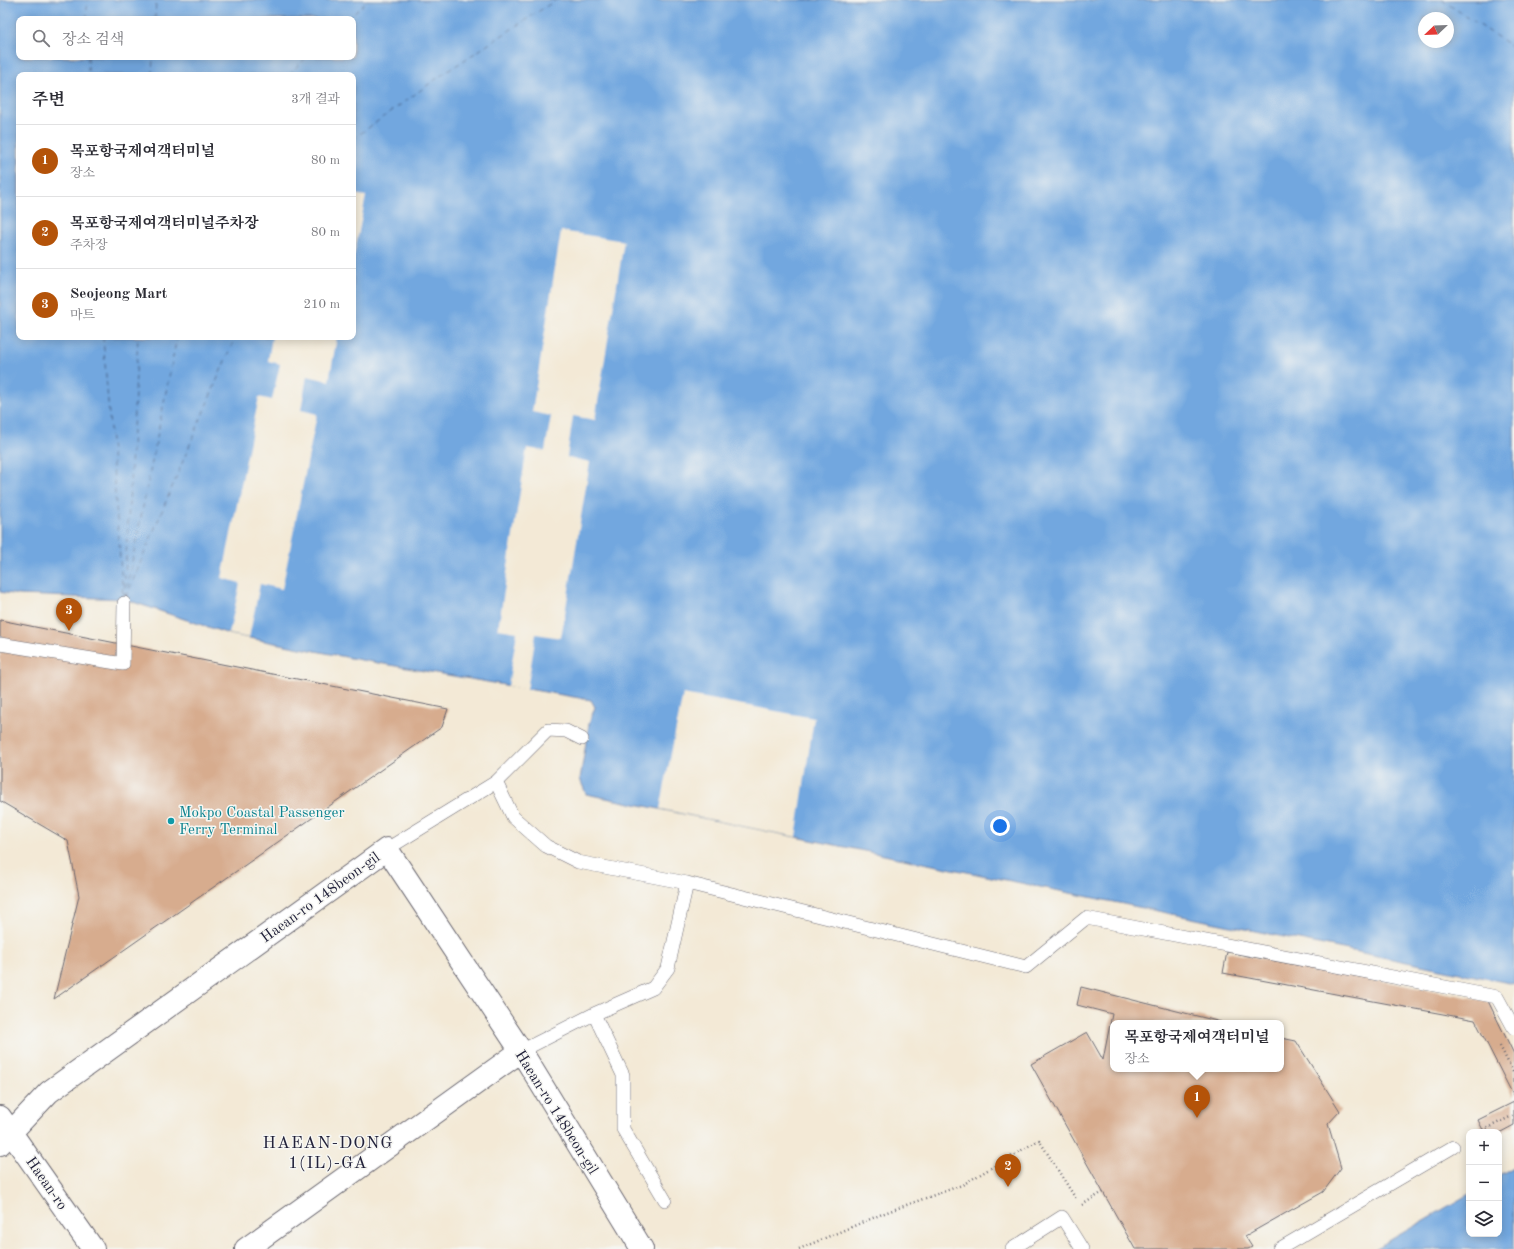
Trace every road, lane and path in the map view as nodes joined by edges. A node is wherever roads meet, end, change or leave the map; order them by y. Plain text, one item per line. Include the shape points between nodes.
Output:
1 (124, 603) dead end
2 (0, 644) edge
3 (582, 739) dead end
4 (496, 782) junction
5 (387, 849) junction
6 (686, 883) junction
7 (594, 1014) junction
8 (1514, 1028) edge
9 (521, 1051) junction
10 (1514, 1115) edge
11 (1485, 1129) edge
12 (4, 1131) edge
13 (1453, 1147) dead end
14 (1076, 1199) dead end
15 (665, 1200) dead end
16 (94, 1249) edge
17 (246, 1249) edge
18 (642, 1249) edge
19 (799, 1249) edge
20 (1012, 1249) edge
21 (1082, 1249) edge
22 (1279, 1249) edge

1 - 2 lane via 123,664
3 - 4 lane via 566,732 548,730
4 - 5 lane
4 - 6 lane via 512,817 546,846 578,862
5 - 9 street, Haean-ro 148beon-gil
5 - 12 street, Haean-ro 148beon-gil via 49,1092
6 - 7 lane via 668,968 653,988
6 - 8 lane via 1026,967 1086,918 1498,997
7 - 9 lane
7 - 15 lane via 623,1075 623,1129
9 - 17 street
9 - 18 street, Haean-ro 148beon-gil
10 - 11 path
12 - 16 street, Haean-ro
13 - 22 lane
14 - 19 path via 1039,1140 962,1185 887,1212
20 - 21 lane via 1062,1217

